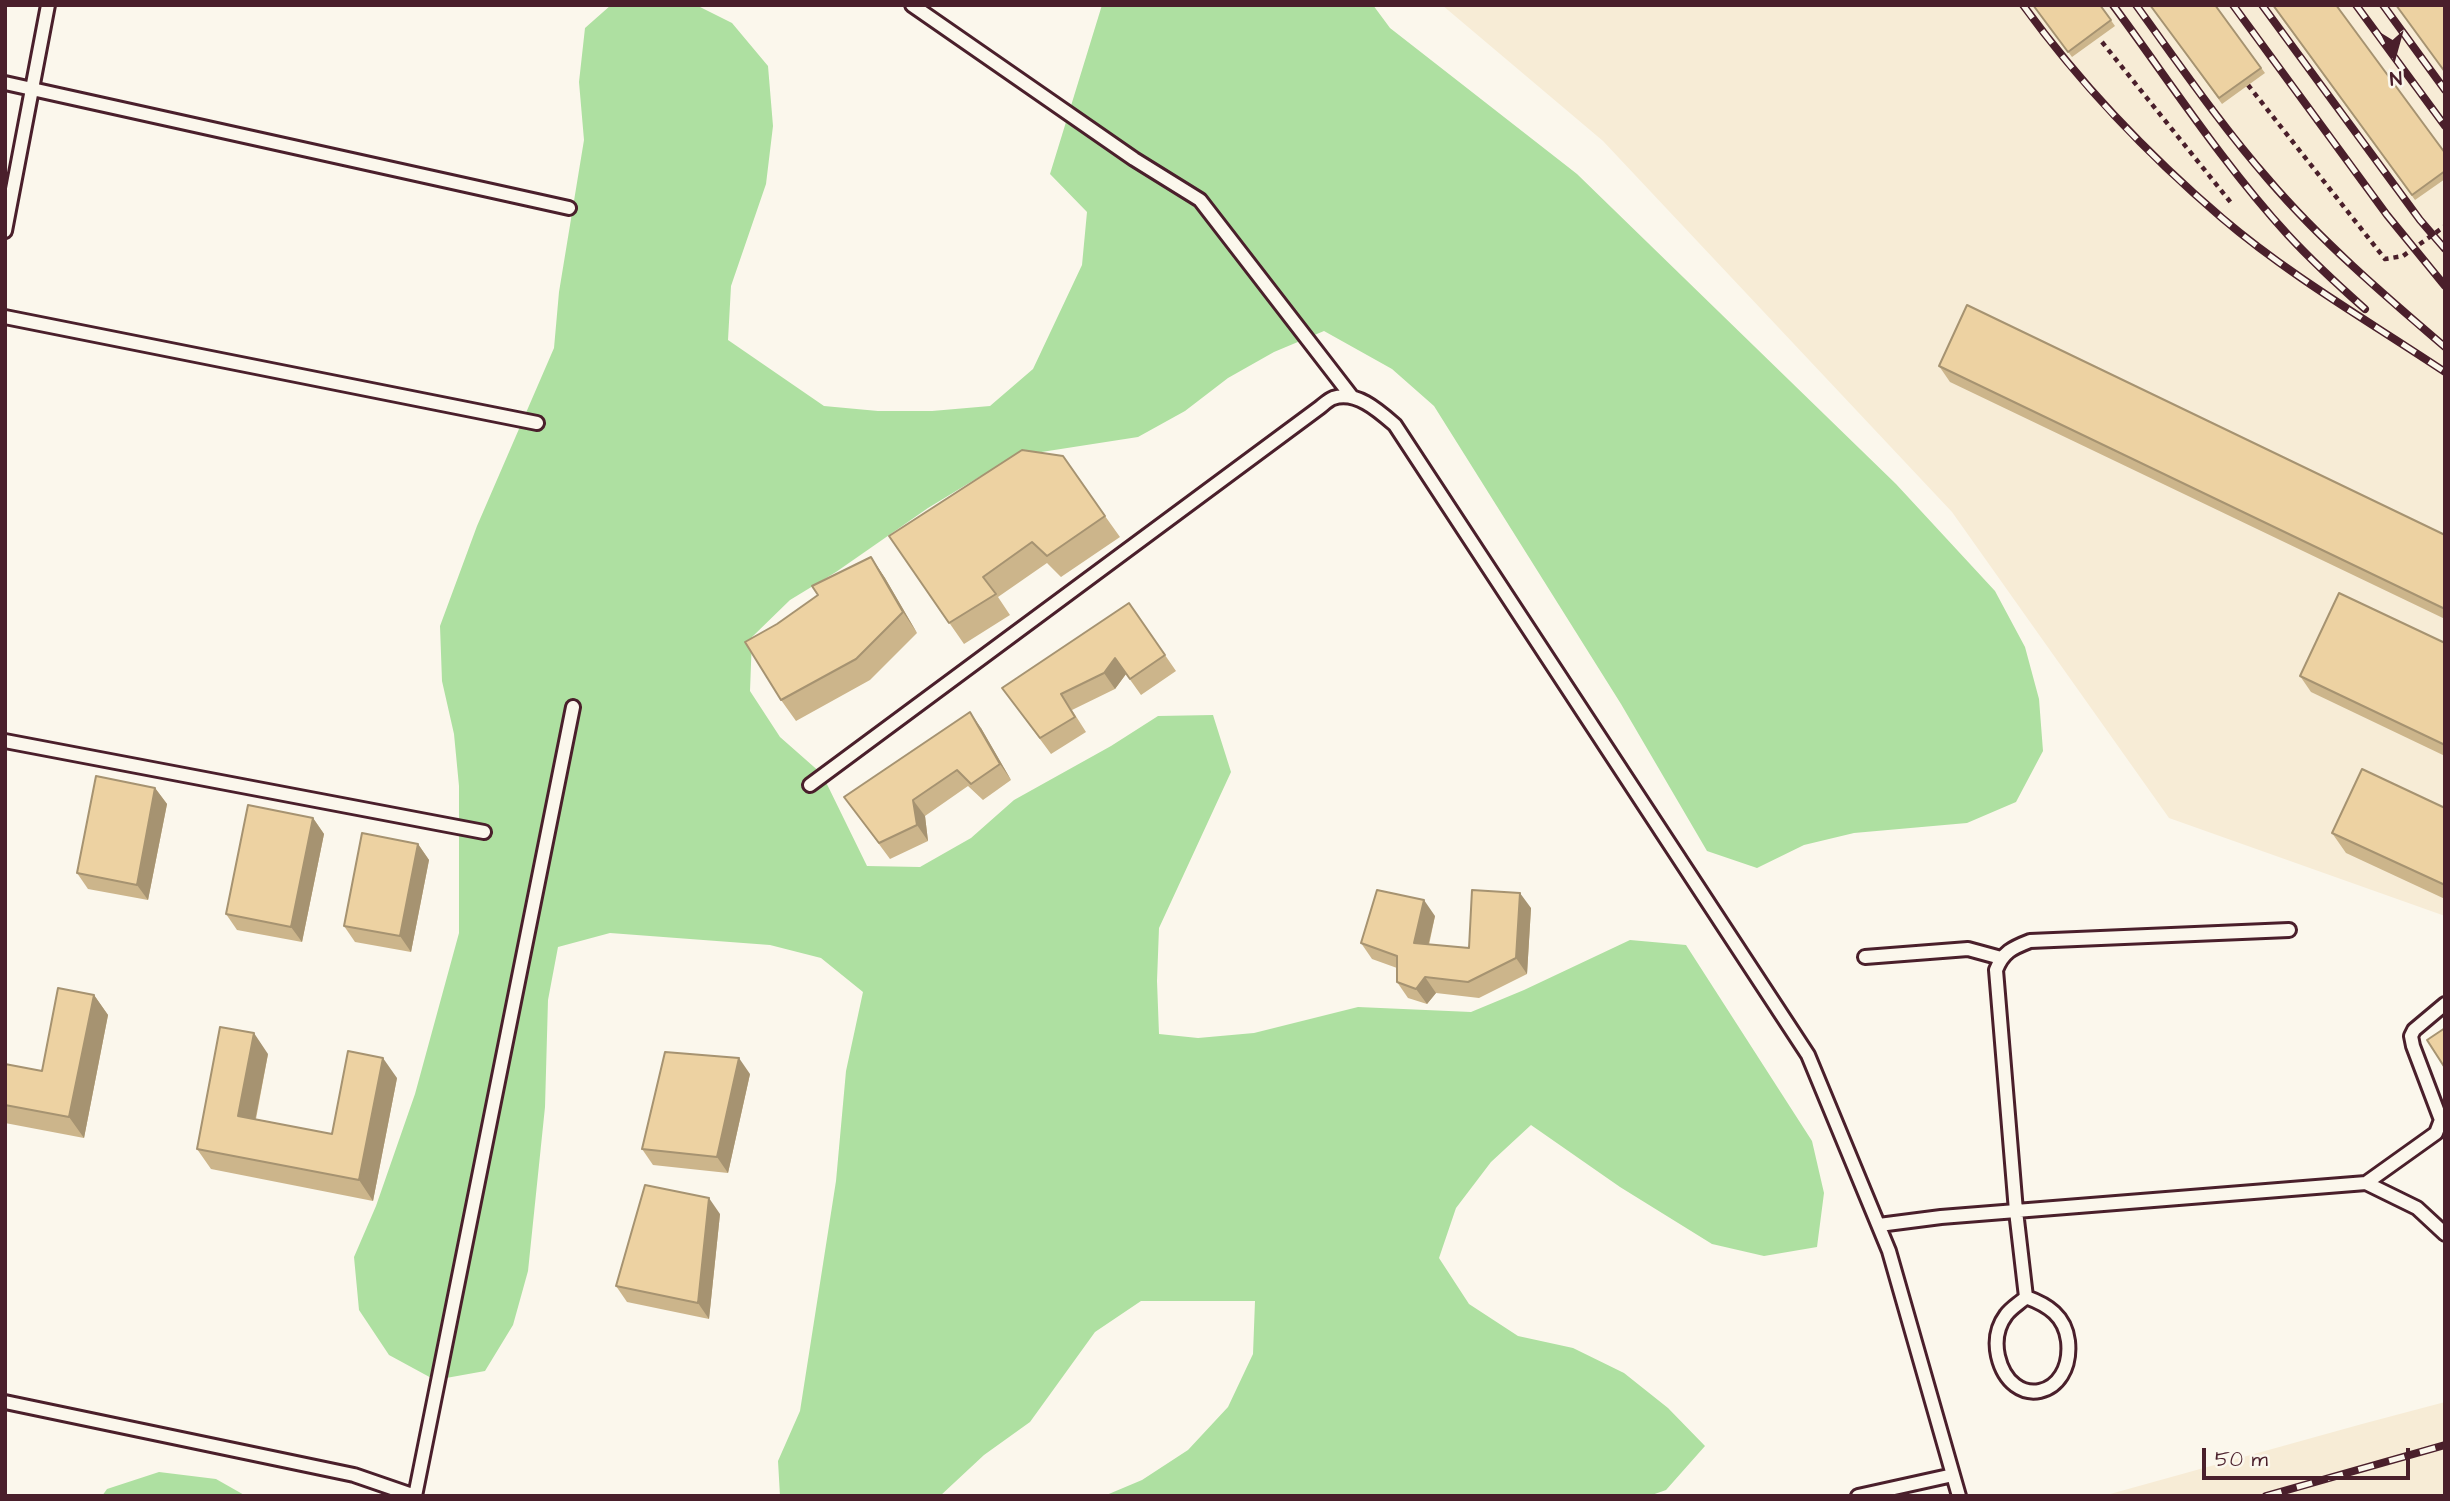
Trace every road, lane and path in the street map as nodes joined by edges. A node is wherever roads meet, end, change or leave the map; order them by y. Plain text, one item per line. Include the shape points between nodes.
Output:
1 (48, 5) edge
2 (912, 5) edge
3 (2102, 42) dead end
4 (5, 83) edge
5 (2248, 85) edge
6 (32, 88) junction
7 (2232, 204) dead end
8 (569, 208) dead end
9 (2445, 226) edge
10 (5, 231) edge
11 (5, 317) edge
12 (1352, 397) junction
13 (537, 423) dead end
14 (573, 708) dead end
15 (5, 741) edge
16 (810, 785) dead end
17 (485, 832) dead end
18 (2289, 930) dead end
19 (1865, 957) dead end
20 (2001, 958) junction
21 (2445, 1004) edge
22 (2366, 1182) junction
23 (2016, 1211) junction
24 (1879, 1225) junction
25 (2445, 1234) edge
26 (2026, 1297) junction
27 (5, 1402) edge
28 (1953, 1475) junction
29 (415, 1496) edge
30 (1858, 1496) edge
31 (1959, 1496) edge

1 - 6 lane
2 - 12 lane via 1200,200
3 - 7 path
4 - 6 lane
5 - 9 path via 2385,259 2403,256
6 - 8 lane
6 - 10 lane
11 - 13 lane
12 - 16 lane via 1334,398 1318,408
12 - 24 lane via 1374,407 1395,425 1808,1055
14 - 29 lane
15 - 17 lane
18 - 20 lane via 2030,942 2010,949
19 - 20 lane via 1968,949
20 - 23 lane via 1996,970
21 - 22 lane via 2411,1036 2441,1120 2436,1133
22 - 23 lane
22 - 25 lane via 2417,1208
23 - 24 lane
23 - 26 lane
24 - 28 lane
26 - 26 lane via 2005,1316 1996,1336 1997,1350 2008,1380 2033,1392 2048,1389 2066,1372 2068,1339 2063,1322 2051,1309
27 - 29 lane via 354,1475
28 - 30 lane
28 - 31 lane

